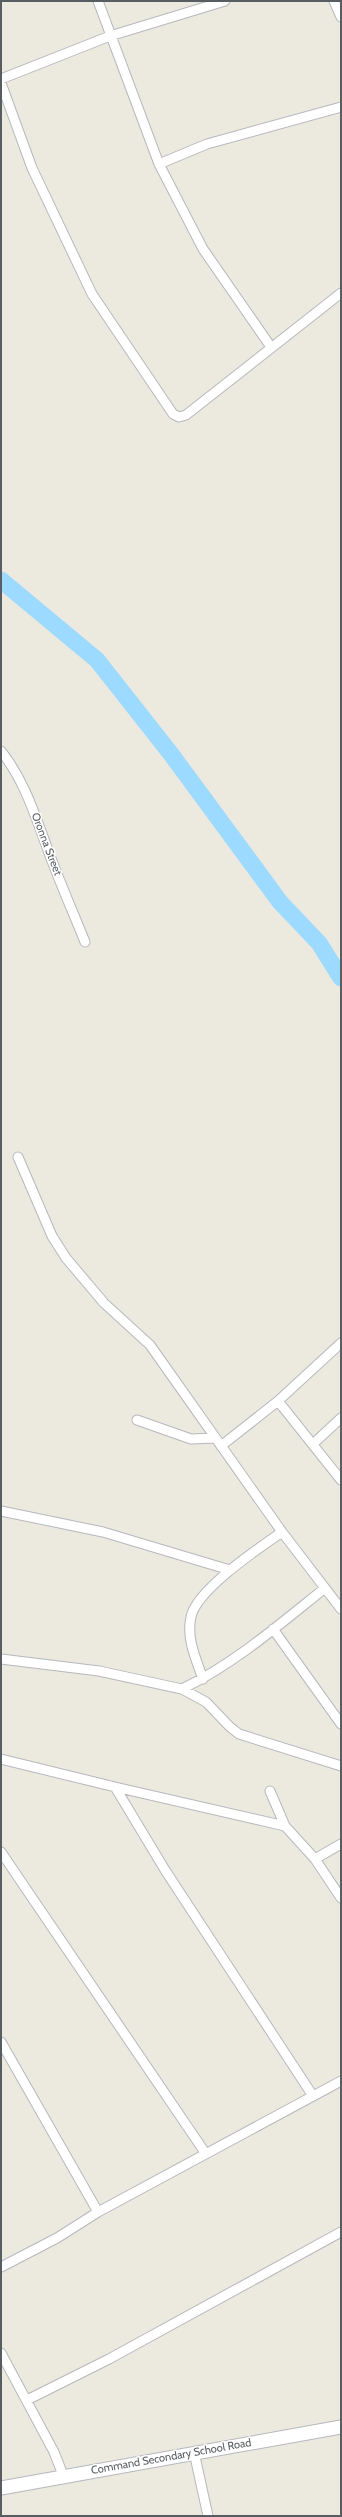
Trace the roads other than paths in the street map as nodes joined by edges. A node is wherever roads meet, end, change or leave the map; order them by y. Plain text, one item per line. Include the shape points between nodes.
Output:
1 (98, 1) edge
2 (225, 1) edge
3 (334, 1) edge
4 (341, 17) edge
5 (110, 36) junction
6 (1, 79) edge
7 (1, 83) edge
8 (341, 107) edge
9 (159, 164) junction
10 (341, 293) edge
11 (271, 347) junction
12 (1, 750) edge
13 (85, 942) dead end
14 (18, 1157) dead end
15 (341, 1343) edge
16 (278, 1400) junction
17 (341, 1418) edge
18 (137, 1420) dead end
19 (215, 1438) junction
20 (313, 1444) junction
21 (221, 1446) junction
22 (341, 1480) edge
23 (1, 1511) edge
24 (282, 1532) junction
25 (230, 1570) junction
26 (326, 1588) junction
27 (341, 1609) edge
28 (273, 1629) junction
29 (1, 1659) edge
30 (203, 1679) junction
31 (182, 1690) junction
32 (341, 1724) edge
33 (1, 1759) edge
34 (341, 1766) edge
35 (115, 1788) junction
36 (270, 1791) dead end
37 (285, 1826) junction
38 (341, 1844) edge
39 (1, 1852) edge
40 (315, 1859) junction
41 (341, 1898) edge
42 (1, 2042) edge
43 (341, 2080) edge
44 (312, 2096) junction
45 (206, 2154) junction
46 (98, 2212) junction
47 (341, 2232) edge
48 (1, 2267) edge
49 (1, 2353) edge
50 (27, 2400) junction
51 (341, 2427) edge
52 (194, 2452) junction
53 (63, 2475) junction
54 (1, 2488) edge
55 (208, 2516) edge

1 - 5 street
2 - 5 street
3 - 4 street
5 - 6 street
5 - 9 street
7 - 11 street via 32,168 92,294 173,414 179,417 186,415
8 - 9 street via 207,144
9 - 11 street via 202,249
10 - 11 street
12 - 13 street, Oronna Street via 13,766 32,804 54,867
14 - 19 street via 52,1236 66,1258 104,1303 150,1345
15 - 16 street
16 - 20 street
16 - 21 street
17 - 20 street
18 - 19 street via 192,1439
19 - 21 street
20 - 22 street
21 - 24 street
23 - 25 street via 103,1532
24 - 25 street
24 - 26 street
25 - 30 street via 195,1604 191,1616 191,1641
26 - 27 street
26 - 28 street
28 - 30 street
28 - 32 street
29 - 31 street via 99,1671
30 - 31 street
31 - 34 street via 206,1702 239,1734
33 - 35 street
35 - 37 street
35 - 44 street via 164,1870
36 - 37 street
37 - 40 street
38 - 40 street
39 - 45 street
40 - 41 street
42 - 46 street
43 - 44 street
44 - 45 street
45 - 46 street
46 - 48 street via 57,2238
47 - 50 street via 109,2359
49 - 50 street
50 - 53 street
51 - 52 main road, Command Secondary School Road
52 - 53 main road, Command Secondary School Road
52 - 55 street
53 - 54 main road, Command Secondary School Road

